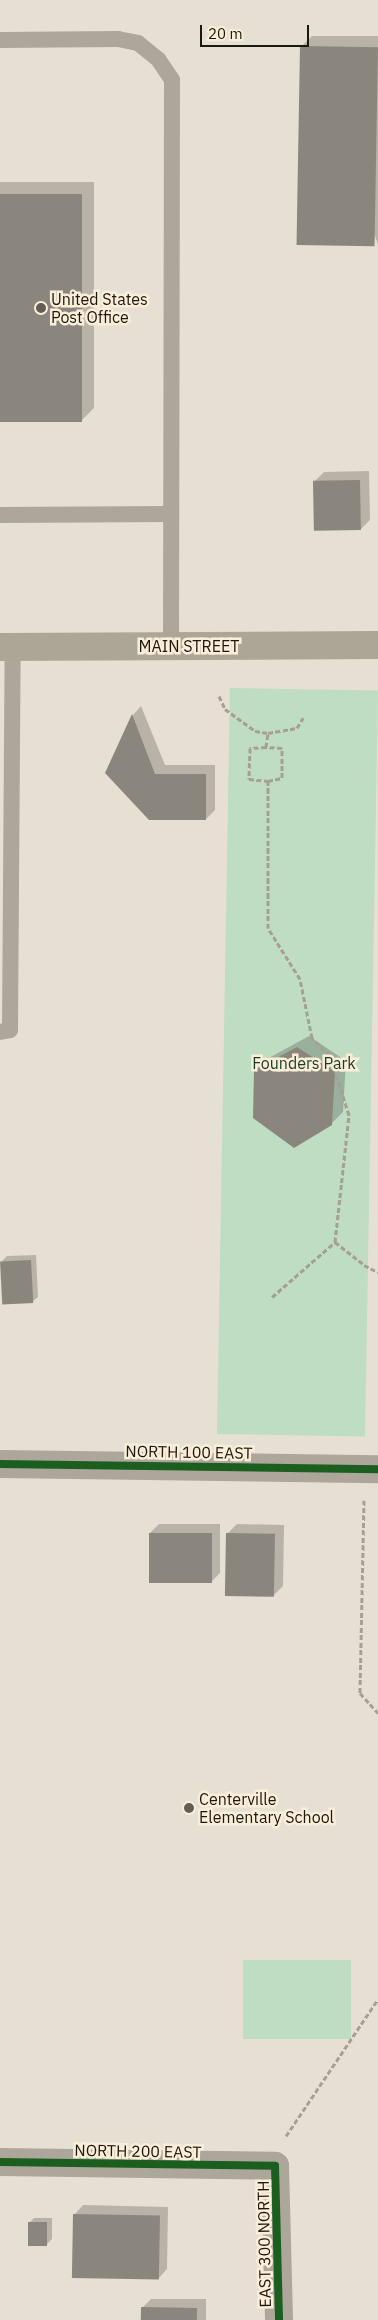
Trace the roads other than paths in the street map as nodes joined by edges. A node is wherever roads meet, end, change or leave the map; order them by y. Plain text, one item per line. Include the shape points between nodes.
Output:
1 (0, 40) edge
2 (171, 514) junction
3 (0, 515) edge
4 (378, 645) edge
5 (170, 646) junction
6 (7, 647) edge
7 (0, 1032) edge
8 (0, 1464) edge
9 (378, 1469) edge
10 (278, 2154) joint
11 (0, 2162) edge
12 (279, 2320) edge

1 - 2 lane via 118,39 138,43 158,59 172,80
2 - 3 lane
2 - 5 lane
4 - 5 main road, MAIN STREET
5 - 6 main road, MAIN STREET
6 - 7 lane via 10,1030
8 - 9 street, NORTH 100 EAST
10 - 11 street, NORTH 200 EAST
10 - 12 street, EAST 300 NORTH

